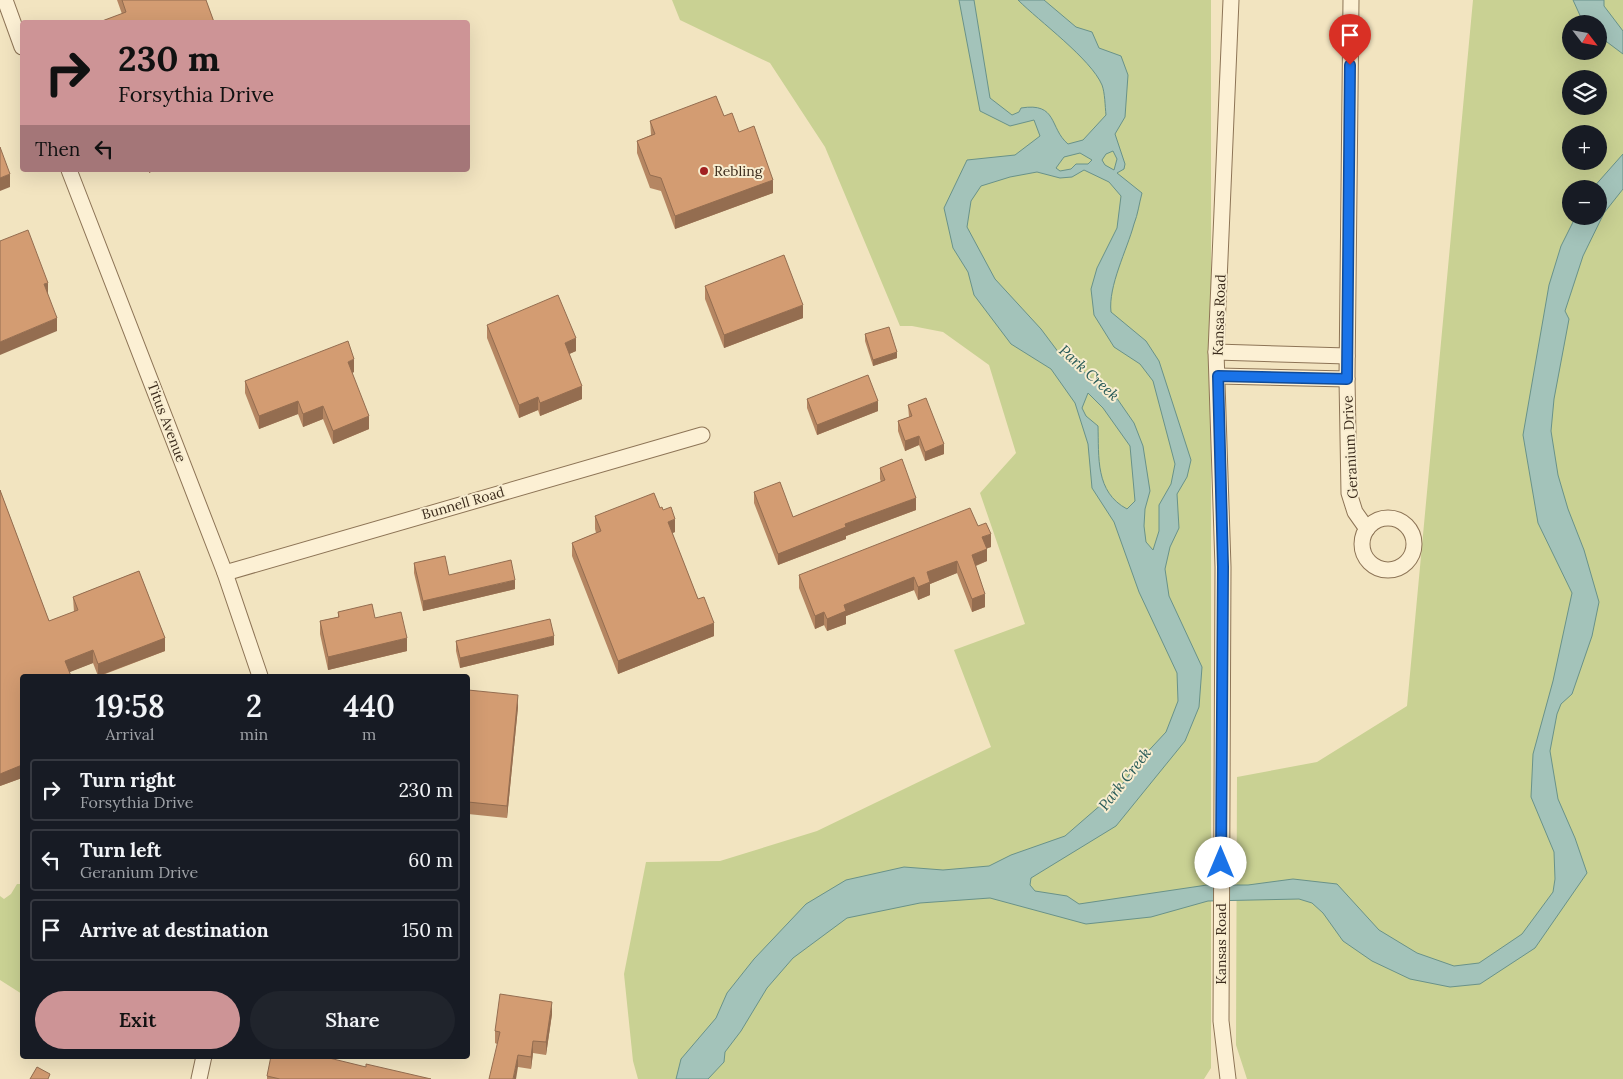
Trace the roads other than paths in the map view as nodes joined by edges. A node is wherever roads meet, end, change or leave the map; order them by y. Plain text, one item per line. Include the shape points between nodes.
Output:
1 (5, 0) edge
2 (1231, 0) edge
3 (1351, 0) edge
4 (20, 41) edge
5 (70, 172) edge
6 (1216, 352) junction
7 (1347, 356) junction
8 (1218, 376) junction
9 (1347, 379) junction
10 (702, 435) dead end
11 (1367, 529) dead end
12 (225, 573) junction
13 (259, 674) edge
14 (203, 1059) edge
15 (199, 1079) edge
16 (1228, 1079) edge

1 - 4 street
2 - 6 street, Kansas Road
3 - 7 street, Geranium Drive
5 - 12 street, Titus Avenue
6 - 7 street
6 - 8 street, Kansas Road
7 - 9 street, Geranium Drive
8 - 9 street
8 - 16 street, Kansas Road via 1223,567 1221,1021
9 - 11 street, Geranium Drive via 1349,493 1355,512
10 - 12 street, Bunnell Road
12 - 13 street, Titus Avenue
14 - 15 street

